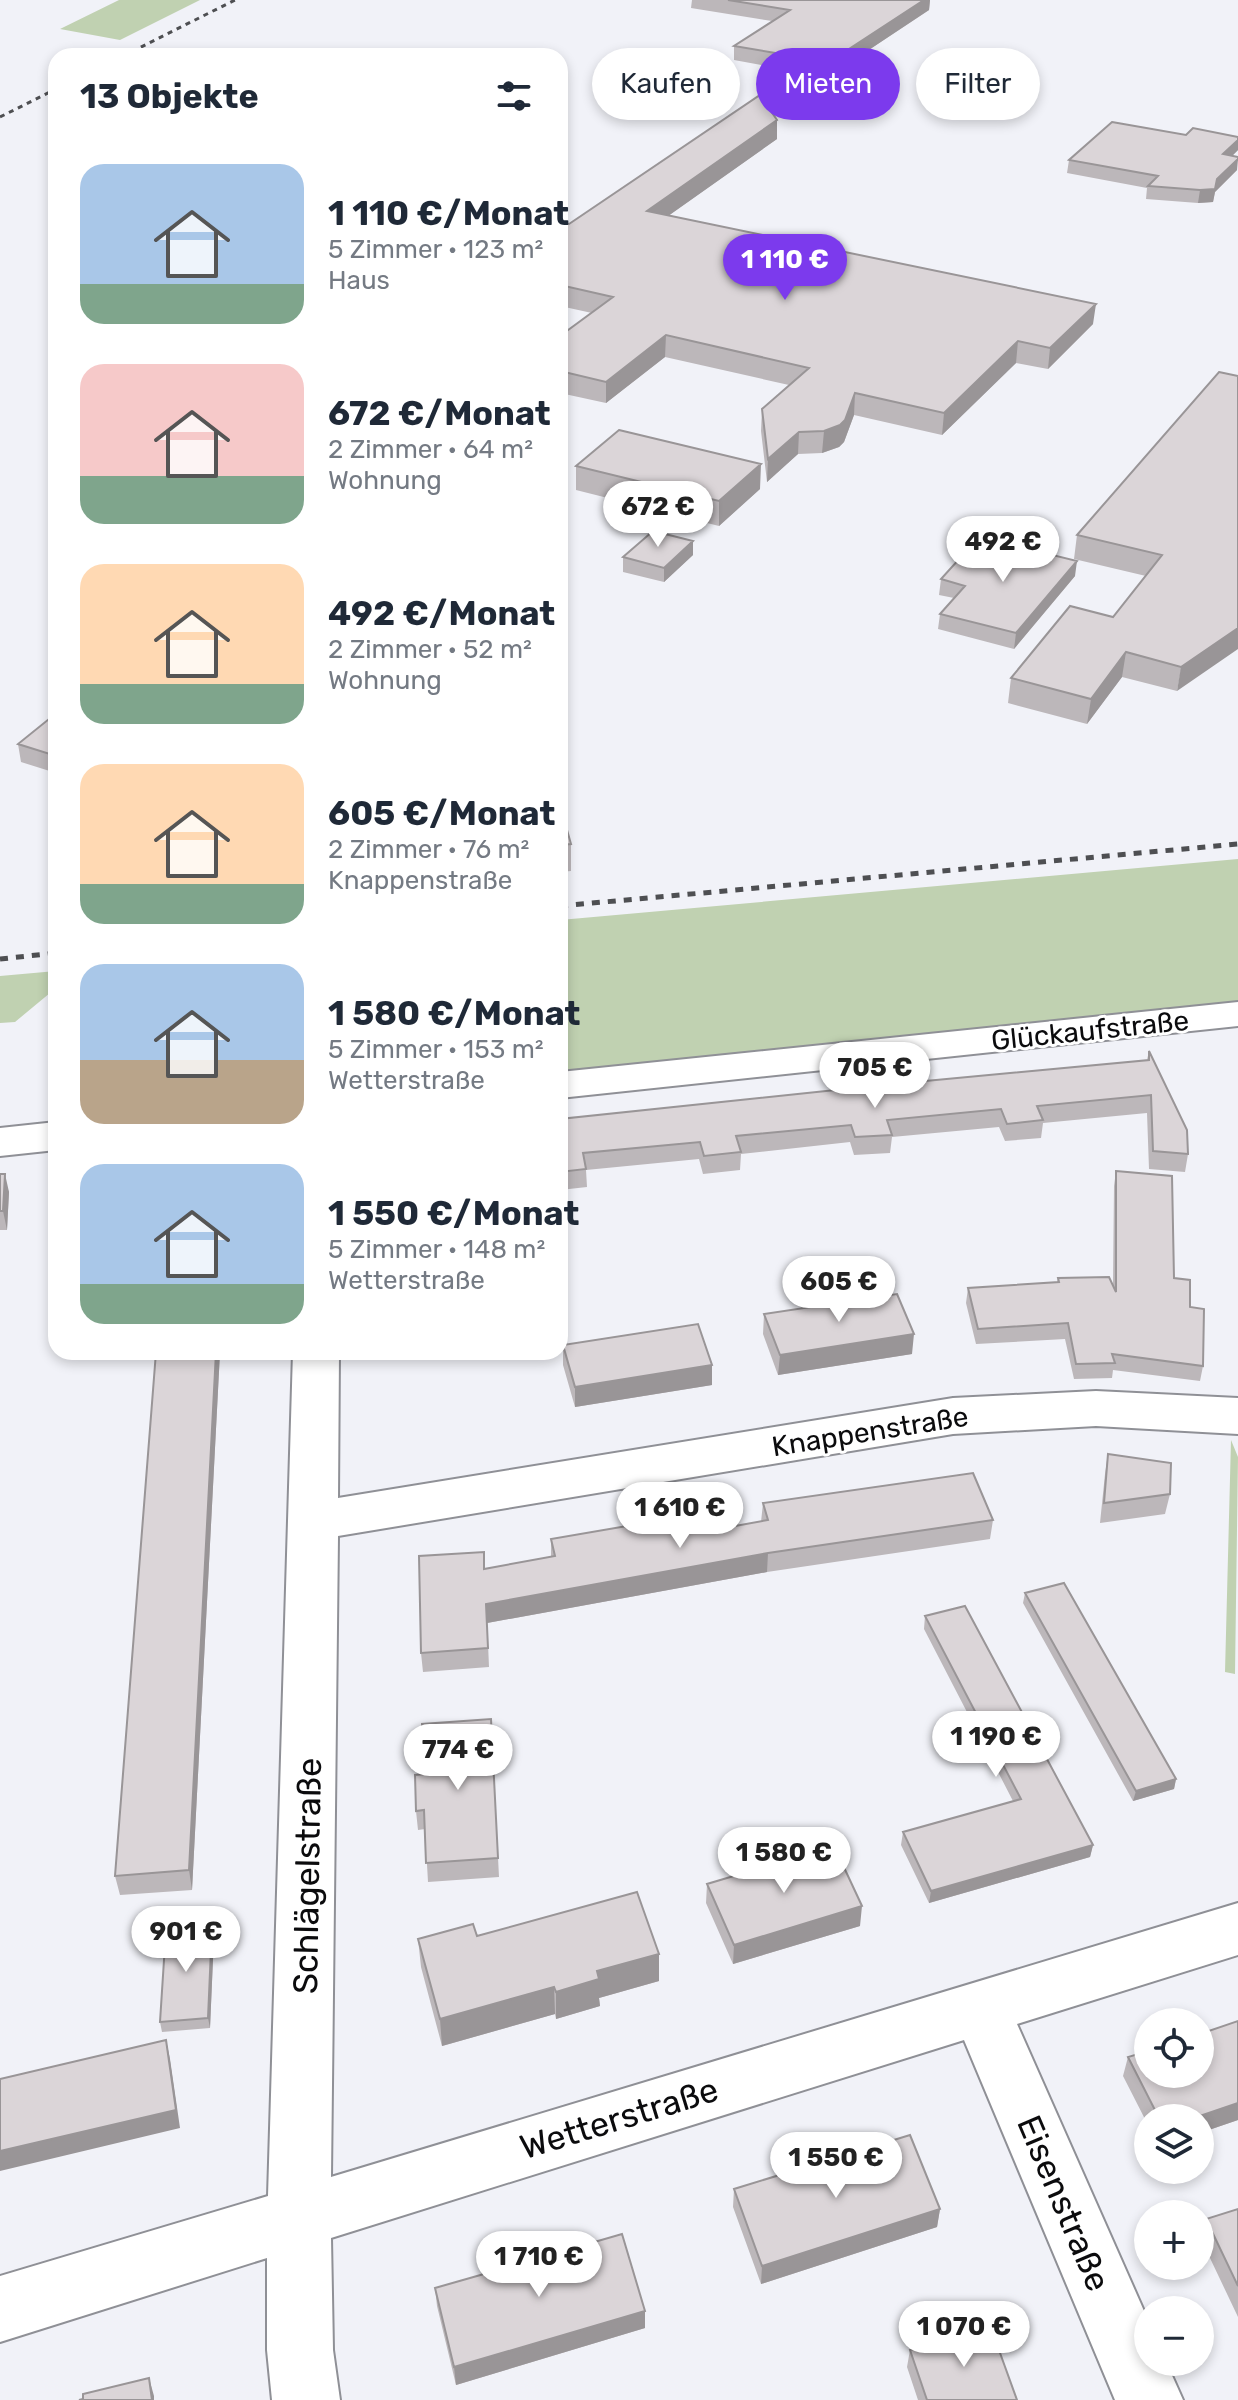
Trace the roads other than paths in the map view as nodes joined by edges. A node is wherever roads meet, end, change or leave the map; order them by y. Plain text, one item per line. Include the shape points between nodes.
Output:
1 (1238, 1014) edge
2 (568, 1084) edge
3 (48, 1137) edge
4 (0, 1142) edge
5 (316, 1360) edge
6 (1238, 1416) edge
7 (315, 1521) junction
8 (1238, 1929) edge
9 (979, 2006) junction
10 (299, 2217) junction
11 (0, 2309) edge
12 (306, 2400) edge
13 (1149, 2400) edge

1 - 2 street, Glückaufstraße
3 - 4 street
5 - 7 street, Schlägelstraße
6 - 7 street, Knappenstraße via 1089,1407 953,1416
7 - 10 street, Schlägelstraße
8 - 9 street, Wetterstraße
9 - 10 street, Wetterstraße
9 - 13 street, Eisenstraße
10 - 11 street, Wetterstraße
10 - 12 street, Schlägelstraße via 300,2350

